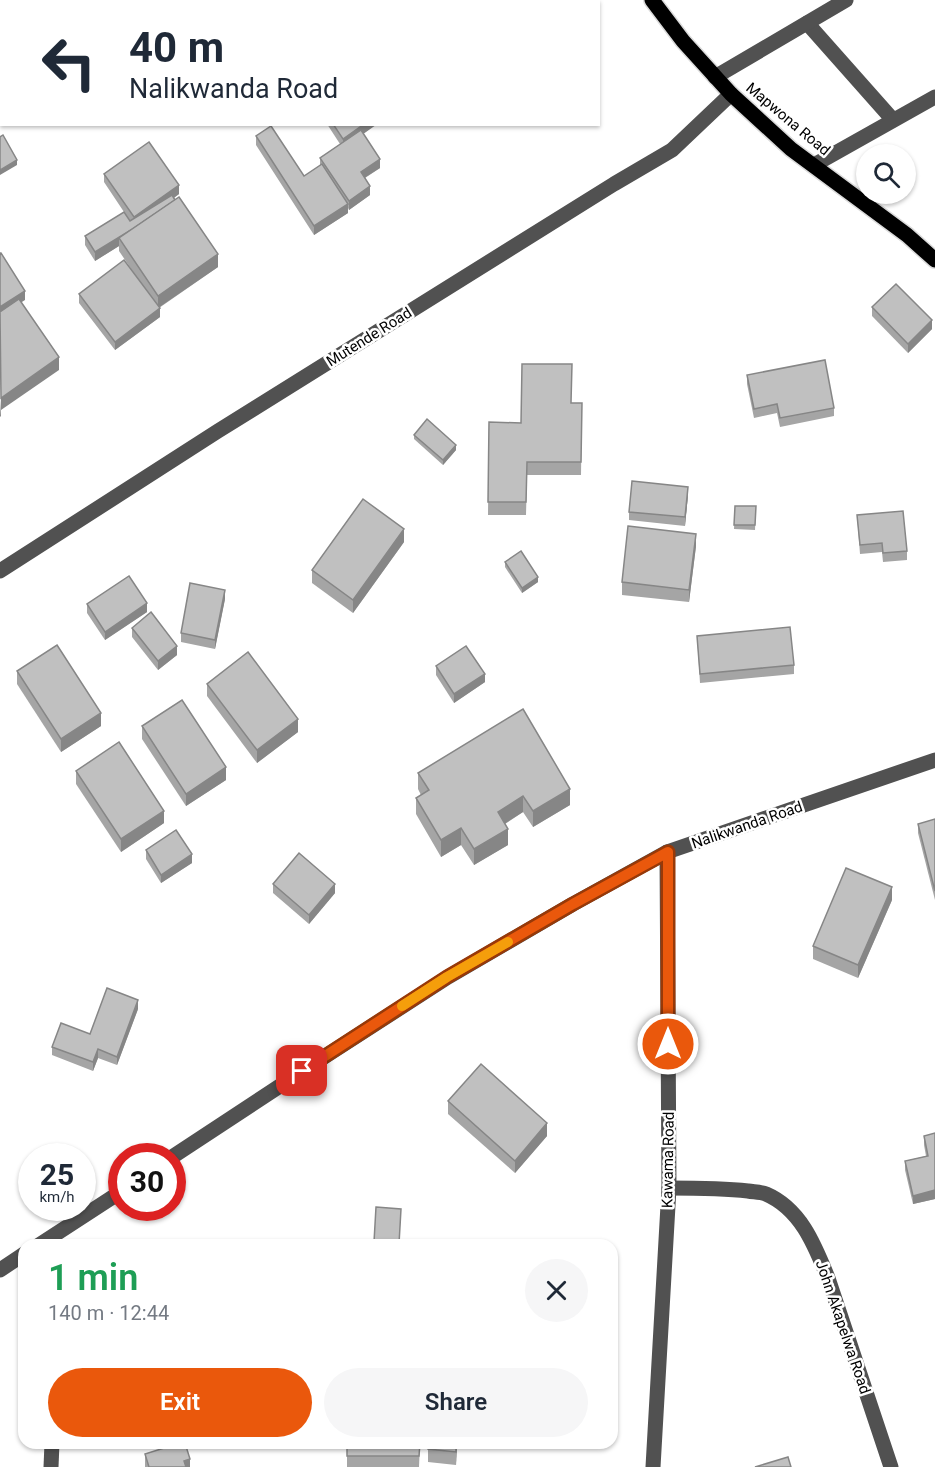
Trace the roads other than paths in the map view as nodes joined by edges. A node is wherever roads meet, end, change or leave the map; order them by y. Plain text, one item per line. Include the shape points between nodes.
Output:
1 (652, 0) edge
2 (846, 0) edge
3 (807, 23) junction
4 (715, 77) junction
5 (730, 94) junction
6 (935, 97) edge
7 (894, 120) junction
8 (814, 165) junction
9 (935, 260) edge
10 (0, 571) edge
11 (935, 760) edge
12 (668, 852) junction
13 (186, 1148) edge
14 (669, 1188) junction
15 (108, 1201) edge
16 (57, 1239) edge
17 (18, 1258) edge
18 (0, 1269) edge
19 (52, 1449) edge
20 (51, 1467) edge
21 (653, 1467) edge
22 (891, 1467) edge

1 - 4 main road, Mapwona Road
2 - 3 street
3 - 4 street
3 - 7 street
4 - 5 main road, Mapwona Road
5 - 8 main road, Mapwona Road
5 - 10 street, Mutende Road via 672,150
6 - 7 street
7 - 8 street
8 - 9 main road, Mapwona Road
11 - 12 street, Nalikwanda Road
12 - 13 street, Nalikwanda Road via 447,977
12 - 14 street, Kawama Road
14 - 21 street, Kawama Road
14 - 22 street, John Akapelwa Road via 764,1193 796,1216 828,1278
15 - 16 street
17 - 18 street
19 - 20 street

